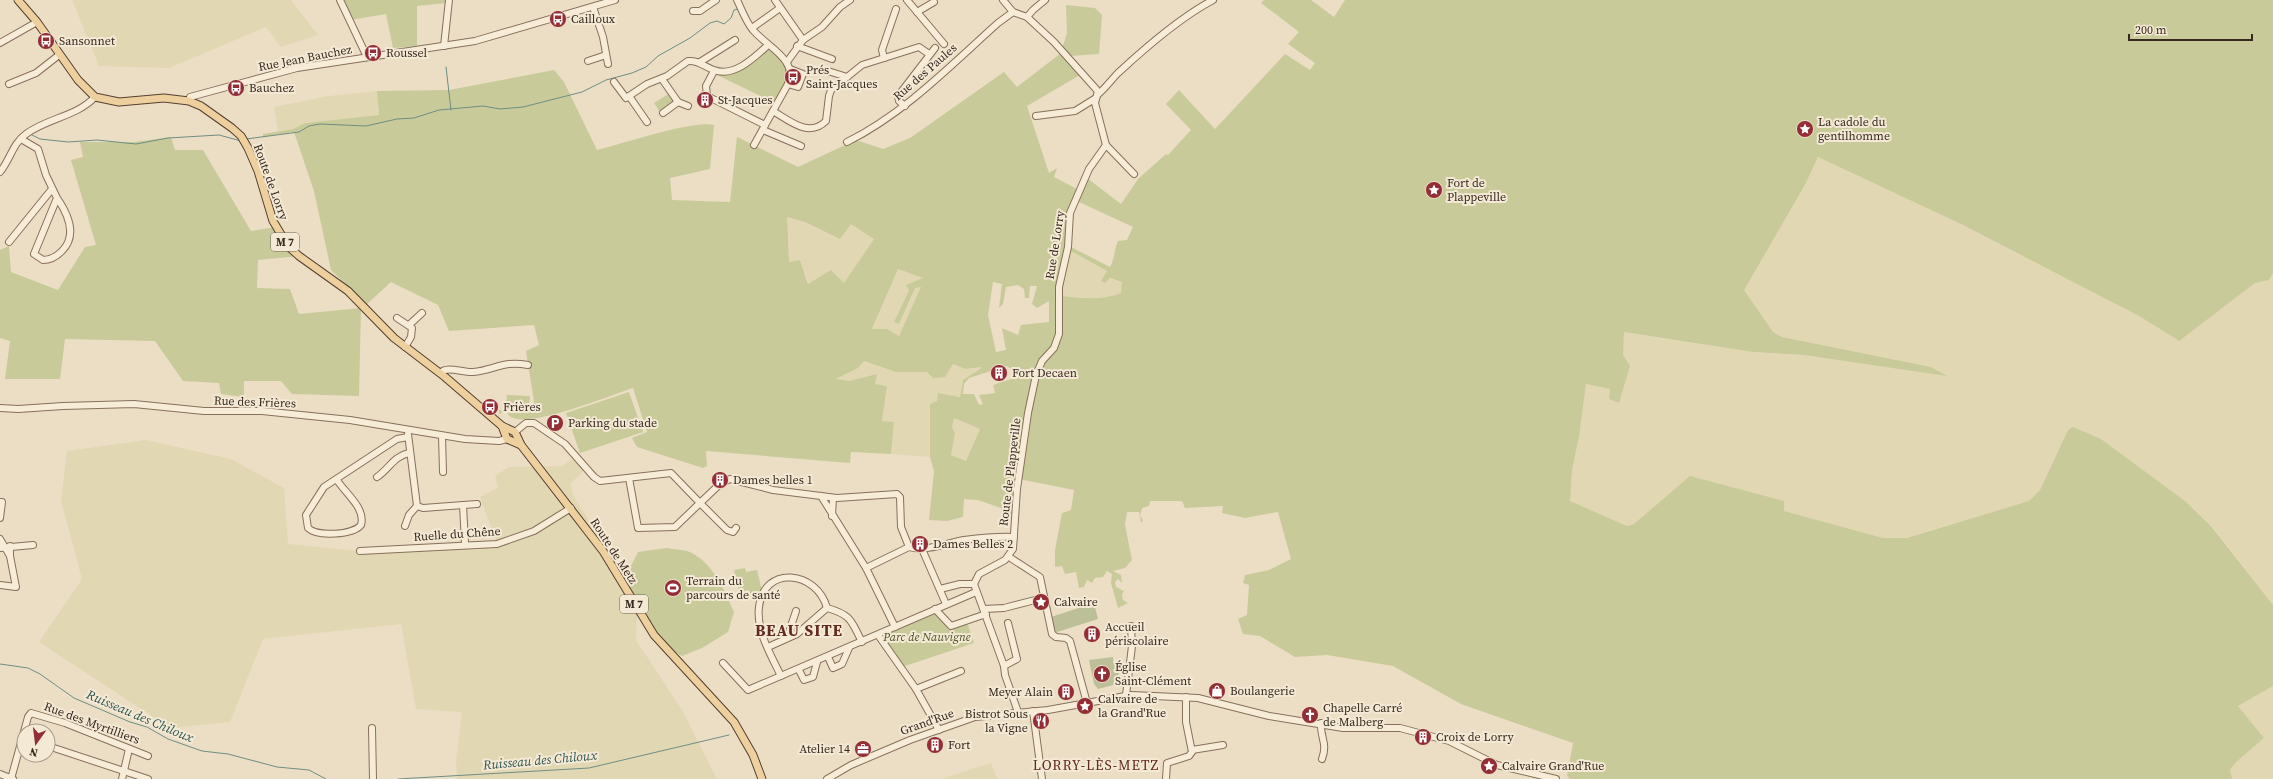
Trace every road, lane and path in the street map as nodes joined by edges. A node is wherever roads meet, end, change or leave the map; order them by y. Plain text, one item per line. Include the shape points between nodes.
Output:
1 (18, 0) edge
2 (340, 0) edge
3 (449, 0) edge
4 (615, 0) edge
5 (716, 0) edge
6 (737, 0) edge
7 (775, 0) edge
8 (850, 0) edge
9 (907, 0) edge
10 (1003, 0) edge
11 (1045, 0) edge
12 (1214, 0) edge
13 (934, 2) dead end
14 (593, 7) junction
15 (780, 8) junction
16 (896, 9) dead end
17 (693, 11) dead end
18 (918, 12) junction
19 (1016, 12) junction
20 (1027, 17) junction
21 (37, 22) junction
22 (752, 28) junction
23 (735, 40) dead end
24 (802, 40) junction
25 (0, 43) edge
26 (944, 44) dead end
27 (768, 45) junction
28 (444, 46) junction
29 (798, 46) junction
30 (935, 48) dead end
31 (929, 54) junction
32 (59, 55) junction
33 (606, 55) junction
34 (367, 57) junction
35 (884, 58) junction
36 (832, 59) dead end
37 (588, 61) dead end
38 (700, 62) junction
39 (787, 62) junction
40 (608, 64) dead end
41 (790, 69) junction
42 (714, 70) junction
43 (828, 71) dead end
44 (662, 78) junction
45 (847, 78) junction
46 (614, 82) dead end
47 (9, 84) dead end
48 (788, 84) junction
49 (629, 96) junction
50 (95, 97) junction
51 (1097, 97) junction
52 (189, 101) junction
53 (678, 102) junction
54 (688, 106) dead end
55 (905, 106) junction
56 (773, 111) junction
57 (663, 113) dead end
58 (1036, 116) dead end
59 (647, 122) dead end
60 (764, 128) junction
61 (21, 139) junction
62 (847, 142) dead end
63 (754, 145) dead end
64 (1106, 145) junction
65 (802, 146) dead end
66 (0, 172) edge
67 (1134, 174) dead end
68 (52, 189) junction
69 (57, 198) junction
70 (9, 242) dead end
71 (422, 313) dead end
72 (397, 318) dead end
73 (409, 325) junction
74 (405, 347) junction
75 (1048, 355) joint
76 (528, 365) dead end
77 (440, 373) junction
78 (0, 408) edge
79 (408, 434) junction
80 (511, 435) junction
81 (442, 436) junction
82 (409, 453) junction
83 (443, 472) dead end
84 (377, 477) dead end
85 (629, 478) junction
86 (337, 480) junction
87 (821, 496) junction
88 (833, 498) junction
89 (1, 502) edge
90 (700, 503) junction
91 (477, 504) dead end
92 (463, 505) junction
93 (417, 506) junction
94 (571, 508) junction
95 (832, 516) junction
96 (0, 518) edge
97 (405, 526) dead end
98 (736, 528) dead end
99 (1014, 537) junction
100 (0, 539) edge
101 (465, 543) dead end
102 (33, 544) dead end
103 (4, 547) edge
104 (909, 547) junction
105 (922, 549) junction
106 (360, 550) dead end
107 (1009, 557) junction
108 (866, 568) junction
109 (974, 584) junction
110 (0, 586) edge
111 (940, 589) junction
112 (976, 592) junction
113 (1043, 598) junction
114 (946, 604) junction
115 (827, 608) junction
116 (935, 609) junction
117 (796, 611) dead end
118 (985, 612) junction
119 (1008, 623) dead end
120 (1131, 626) dead end
121 (895, 627) junction
122 (878, 635) junction
123 (791, 636) junction
124 (862, 642) junction
125 (768, 647) junction
126 (849, 648) junction
127 (828, 657) junction
128 (817, 662) junction
129 (723, 663) dead end
130 (1004, 666) junction
131 (799, 670) junction
132 (961, 671) dead end
133 (781, 676) junction
134 (916, 689) junction
135 (1125, 695) junction
136 (1186, 697) junction
137 (1087, 703) junction
138 (1033, 711) junction
139 (1018, 712) junction
140 (27, 723) edge
141 (1321, 723) junction
142 (372, 728) dead end
143 (939, 730) junction
144 (747, 744) junction
145 (1223, 745) dead end
146 (56, 748) edge
147 (129, 749) junction
148 (1192, 750) junction
149 (148, 756) dead end
150 (1322, 759) dead end
151 (16, 763) edge
152 (125, 769) junction
153 (0, 774) edge
154 (12, 778) edge
155 (122, 779) edge
156 (148, 779) edge
157 (373, 779) edge
158 (757, 779) edge
159 (762, 779) edge
160 (827, 779) edge
161 (1042, 779) edge
162 (1166, 779) edge
163 (1556, 779) edge

1 - 21 main road
2 - 34 street
3 - 28 street
4 - 14 street, Rue Jean Bauchez
5 - 17 street via 700,11
6 - 22 street
7 - 15 street
8 - 24 street via 822,27
9 - 18 street
10 - 19 street
11 - 20 street
12 - 51 street via 1196,10 1138,56 1117,74
13 - 18 street
14 - 28 street, Rue Jean Bauchez via 476,41
14 - 33 street
15 - 22 street
15 - 24 street
16 - 35 street via 882,50
18 - 26 street
19 - 20 street
19 - 55 street, Rue des Paules via 998,23
20 - 51 street via 1096,89
21 - 25 street
21 - 32 main road
22 - 27 street
23 - 38 street
24 - 29 street
27 - 39 street
27 - 42 street via 742,66 727,71
28 - 34 street, Rue Jean Bauchez
29 - 36 street
29 - 39 street
30 - 31 street
31 - 35 street via 919,47
31 - 55 street via 898,96 899,101
32 - 47 street via 36,73
32 - 50 main road
33 - 37 street
33 - 40 street
34 - 52 street, Rue Jean Bauchez via 272,74 190,97
35 - 45 street via 862,65
38 - 42 street
38 - 44 street via 688,61
39 - 41 street
41 - 48 street
41 - 48 street via 803,74 798,87
42 - 60 street via 705,89 707,96
43 - 45 street
44 - 49 street
44 - 53 street
45 - 56 street via 831,90 826,121 817,128 805,129
46 - 49 street via 626,98
48 - 56 street
49 - 59 street
50 - 52 main road, Route de Lorry / M 7 via 119,102 164,98
50 - 61 street via 68,115 30,131
51 - 58 street via 1075,111
51 - 64 street via 1096,109
52 - 74 main road, Route de Lorry / M 7 via 206,109 245,143 258,171 273,221 284,240 299,256 341,284
53 - 54 street
53 - 57 street
55 - 62 street, Rue des Paules
56 - 60 street
60 - 63 street
60 - 65 street
61 - 66 street
61 - 68 street via 38,149
64 - 67 street
64 - 75 street, Rue de Lorry via 1089,169 1070,213 1068,247 1060,287 1059,334 1054,348
68 - 69 street
68 - 70 street
69 - 69 street via 69,222 70,239 60,253 50,260 43,260 34,256 34,251
71 - 73 street
72 - 73 street
73 - 74 street via 412,332
74 - 77 main road, M 7
75 - 99 street, Route de Plappeville via 1038,368 1028,413
76 - 77 street via 503,364 473,372 446,369
77 - 80 main road, M 7
78 - 79 street, Rue des Frières via 134,404 209,412 262,411 350,420
79 - 81 street, Rue des Frières
79 - 82 street
79 - 86 street
80 - 81 street, Rue des Frières via 499,441
80 - 85 street via 523,424 534,423 565,444 597,479 604,481
80 - 94 main road, Route de Metz / M 7
81 - 83 street
82 - 84 street via 391,462 385,472
82 - 93 street
85 - 90 street via 672,473
85 - 90 street via 638,528 675,527
86 - 86 street via 324,487 306,515 308,528 315,533 350,532 361,525 359,509
87 - 88 street
87 - 90 street via 773,490 730,480 721,483
87 - 95 street
88 - 95 street
88 - 104 street via 899,495 901,527
89 - 96 street
90 - 98 street via 727,530 733,532
91 - 92 street
92 - 93 street via 423,508
92 - 101 street
93 - 97 street via 409,515
94 - 106 street, Ruelle du Chêne via 534,531 497,544
94 - 144 main road, Route de Metz / M 7 via 603,551 654,635 724,709
95 - 108 street
99 - 105 street via 966,540
99 - 107 street, Route de Plappeville
100 - 103 street
102 - 103 street
103 - 110 street via 10,556 16,587
104 - 105 street
104 - 108 street
105 - 111 street
107 - 109 street via 980,574
107 - 113 street via 1040,577
108 - 121 street
109 - 111 street via 960,584
109 - 112 street
111 - 114 street
112 - 114 street
112 - 118 street
113 - 118 street
113 - 137 street via 1052,634 1056,638 1066,638 1070,642
114 - 116 street
115 - 123 street via 797,634
115 - 124 street via 849,617
115 - 125 street via 820,591 809,582 797,577 778,580 765,592 759,606 762,634
116 - 118 street via 951,626
116 - 121 street
117 - 123 street via 790,629
118 - 130 street
119 - 130 street via 1017,660
120 - 135 street via 1132,646
121 - 122 street
122 - 124 street
122 - 134 street
123 - 125 street
124 - 126 street
125 - 133 street
126 - 127 street
126 - 127 street via 842,664 833,668
127 - 128 street
128 - 131 street
128 - 131 street via 813,676 804,680
129 - 133 street via 748,690
130 - 139 street
131 - 133 street
132 - 134 street
134 - 143 street
135 - 136 street, Grand'Rue
135 - 137 street, Grand'Rue
136 - 141 street, Grand'Rue via 1204,699 1269,716
136 - 148 street via 1186,722
137 - 138 street, Grand'Rue
138 - 139 street, Grand'Rue
138 - 161 street
139 - 143 street, Grand'Rue via 975,717
140 - 147 street, Rue des Myrtilliers via 29,715 33,713
141 - 150 street via 1320,732 1326,745
141 - 163 street, Grand'Rue via 1352,728 1390,726 1420,732 1490,762
142 - 157 street
143 - 160 street, Grand'Rue via 852,764
144 - 158 main road, Route de Metz / M 7
144 - 159 main road, Route de Metz / M 7
145 - 148 street
146 - 152 street
147 - 149 street, Rue des Myrtilliers
147 - 152 street
148 - 162 street via 1189,756 1167,763
151 - 154 street
152 - 155 street
152 - 156 street
153 - 154 street

